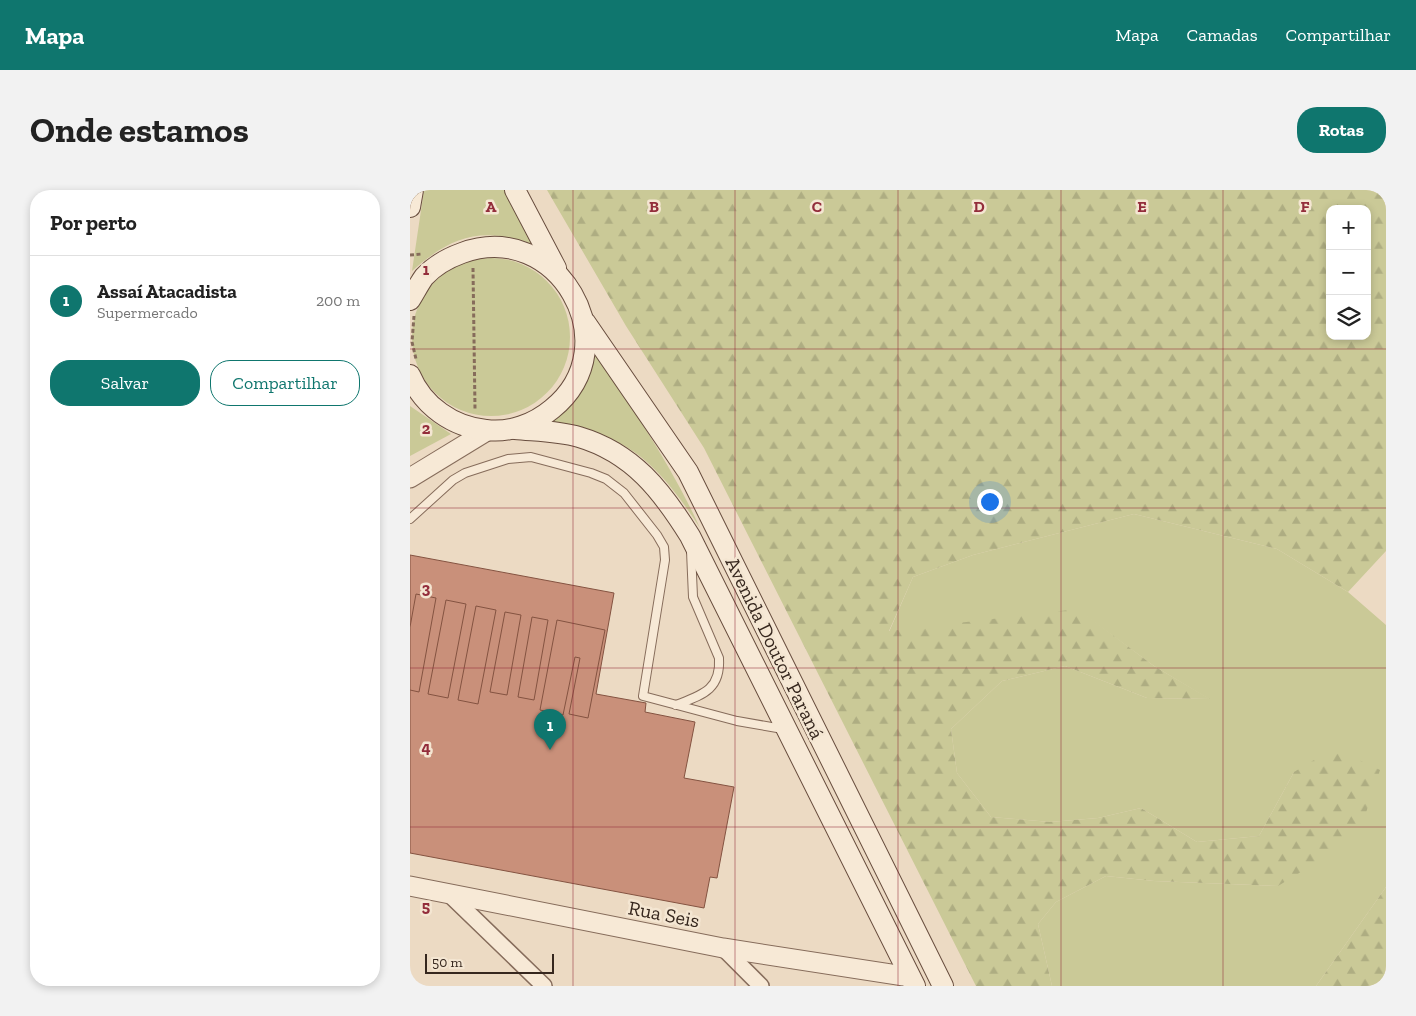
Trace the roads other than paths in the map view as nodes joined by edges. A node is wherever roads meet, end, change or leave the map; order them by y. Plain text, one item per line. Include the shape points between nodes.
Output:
1 (413, 190) edge
2 (515, 190) edge
3 (410, 206) edge
4 (558, 272) junction
5 (414, 304) edge
6 (585, 322) junction
7 (414, 371) edge
8 (515, 429) junction
9 (487, 430) junction
10 (410, 478) edge
11 (410, 519) edge
12 (690, 536) junction
13 (676, 705) junction
14 (788, 730) junction
15 (410, 886) edge
16 (450, 895) junction
17 (723, 948) junction
18 (913, 982) edge
19 (544, 986) edge
20 (761, 986) edge
21 (943, 986) edge

1 - 3 main road
2 - 4 main road
4 - 5 main road via 533,255 505,247 476,248 443,262 425,276
4 - 6 main road via 575,296
6 - 8 main road via 585,350 578,377 568,393 541,418
6 - 21 main road, Avenida Doutor Paraná via 688,472
7 - 9 main road via 427,402 444,416 465,426
8 - 9 main road
8 - 12 main road, Avenida Doutor Paraná via 578,436 611,449 640,470
9 - 10 street
11 - 13 lane via 453,480 508,459 531,457 606,479 624,493 664,547 665,560 643,696
12 - 13 lane via 693,597 719,658 720,668 717,678 704,695
12 - 14 main road, Avenida Doutor Paraná
13 - 14 lane
14 - 18 main road, Avenida Doutor Paraná
15 - 16 street, Rua Seis
16 - 17 street, Rua Seis
16 - 19 street
17 - 18 street, Rua Seis
17 - 20 street

